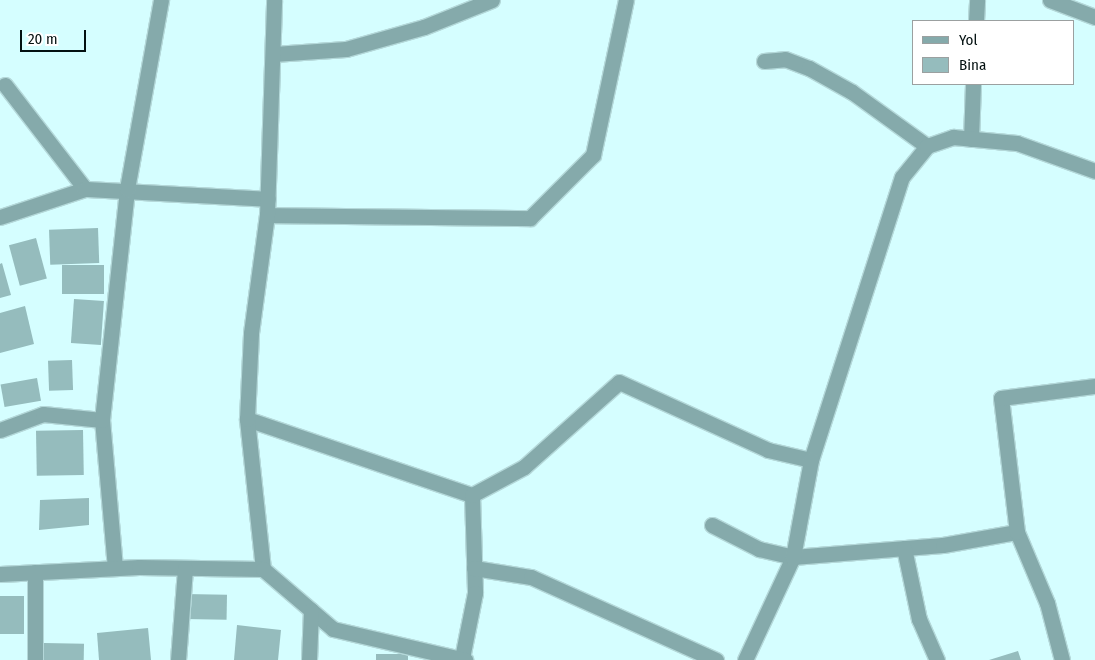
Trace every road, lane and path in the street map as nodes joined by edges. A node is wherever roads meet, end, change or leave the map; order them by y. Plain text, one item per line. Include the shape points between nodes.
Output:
1 (161, 0) edge
2 (274, 0) edge
3 (492, 0) edge
4 (626, 0) edge
5 (977, 0) edge
6 (1050, 0) edge
7 (1095, 17) edge
8 (976, 20) edge
9 (274, 54) junction
10 (764, 61) dead end
11 (2, 82) edge
12 (973, 85) edge
13 (971, 139) junction
14 (926, 146) junction
15 (1095, 171) edge
16 (85, 189) junction
17 (127, 190) junction
18 (268, 199) junction
19 (268, 215) junction
20 (0, 217) edge
21 (1095, 386) edge
22 (247, 419) junction
23 (102, 420) junction
24 (0, 430) edge
25 (811, 460) junction
26 (472, 495) junction
27 (712, 524) dead end
28 (1017, 532) junction
29 (904, 548) junction
30 (794, 557) junction
31 (115, 568) junction
32 (185, 568) junction
33 (263, 568) junction
34 (474, 568) junction
35 (35, 572) junction
36 (0, 574) edge
37 (311, 610) junction
38 (464, 659) edge
39 (34, 660) edge
40 (178, 660) edge
41 (309, 660) edge
42 (716, 660) edge
43 (745, 660) edge
44 (937, 660) edge
45 (1062, 660) edge

1 - 17 street
2 - 9 street
3 - 9 street via 424,27 346,49
4 - 19 street via 593,155 530,218
5 - 8 street
6 - 7 street
9 - 18 street
10 - 14 street via 785,59 808,68 852,92
11 - 16 street
12 - 13 street
13 - 14 street via 953,137
13 - 15 street via 1017,143
14 - 25 street via 902,177
16 - 17 street
16 - 20 street
17 - 18 street
17 - 23 street
18 - 19 street
19 - 22 street via 251,333
21 - 28 street via 1001,398
22 - 26 street
22 - 33 street
23 - 24 street via 43,414
23 - 31 street
25 - 26 street via 768,450 619,382 524,467
25 - 30 street
26 - 34 street
27 - 30 street via 760,549
28 - 29 street
28 - 45 street via 1047,603
29 - 30 street
29 - 44 street via 919,619
30 - 43 street
31 - 32 street
31 - 35 street
32 - 33 street
32 - 40 street
33 - 37 street
34 - 38 street via 475,593
34 - 42 street via 531,577
35 - 36 street
35 - 39 street
37 - 38 street via 333,629
37 - 41 street

